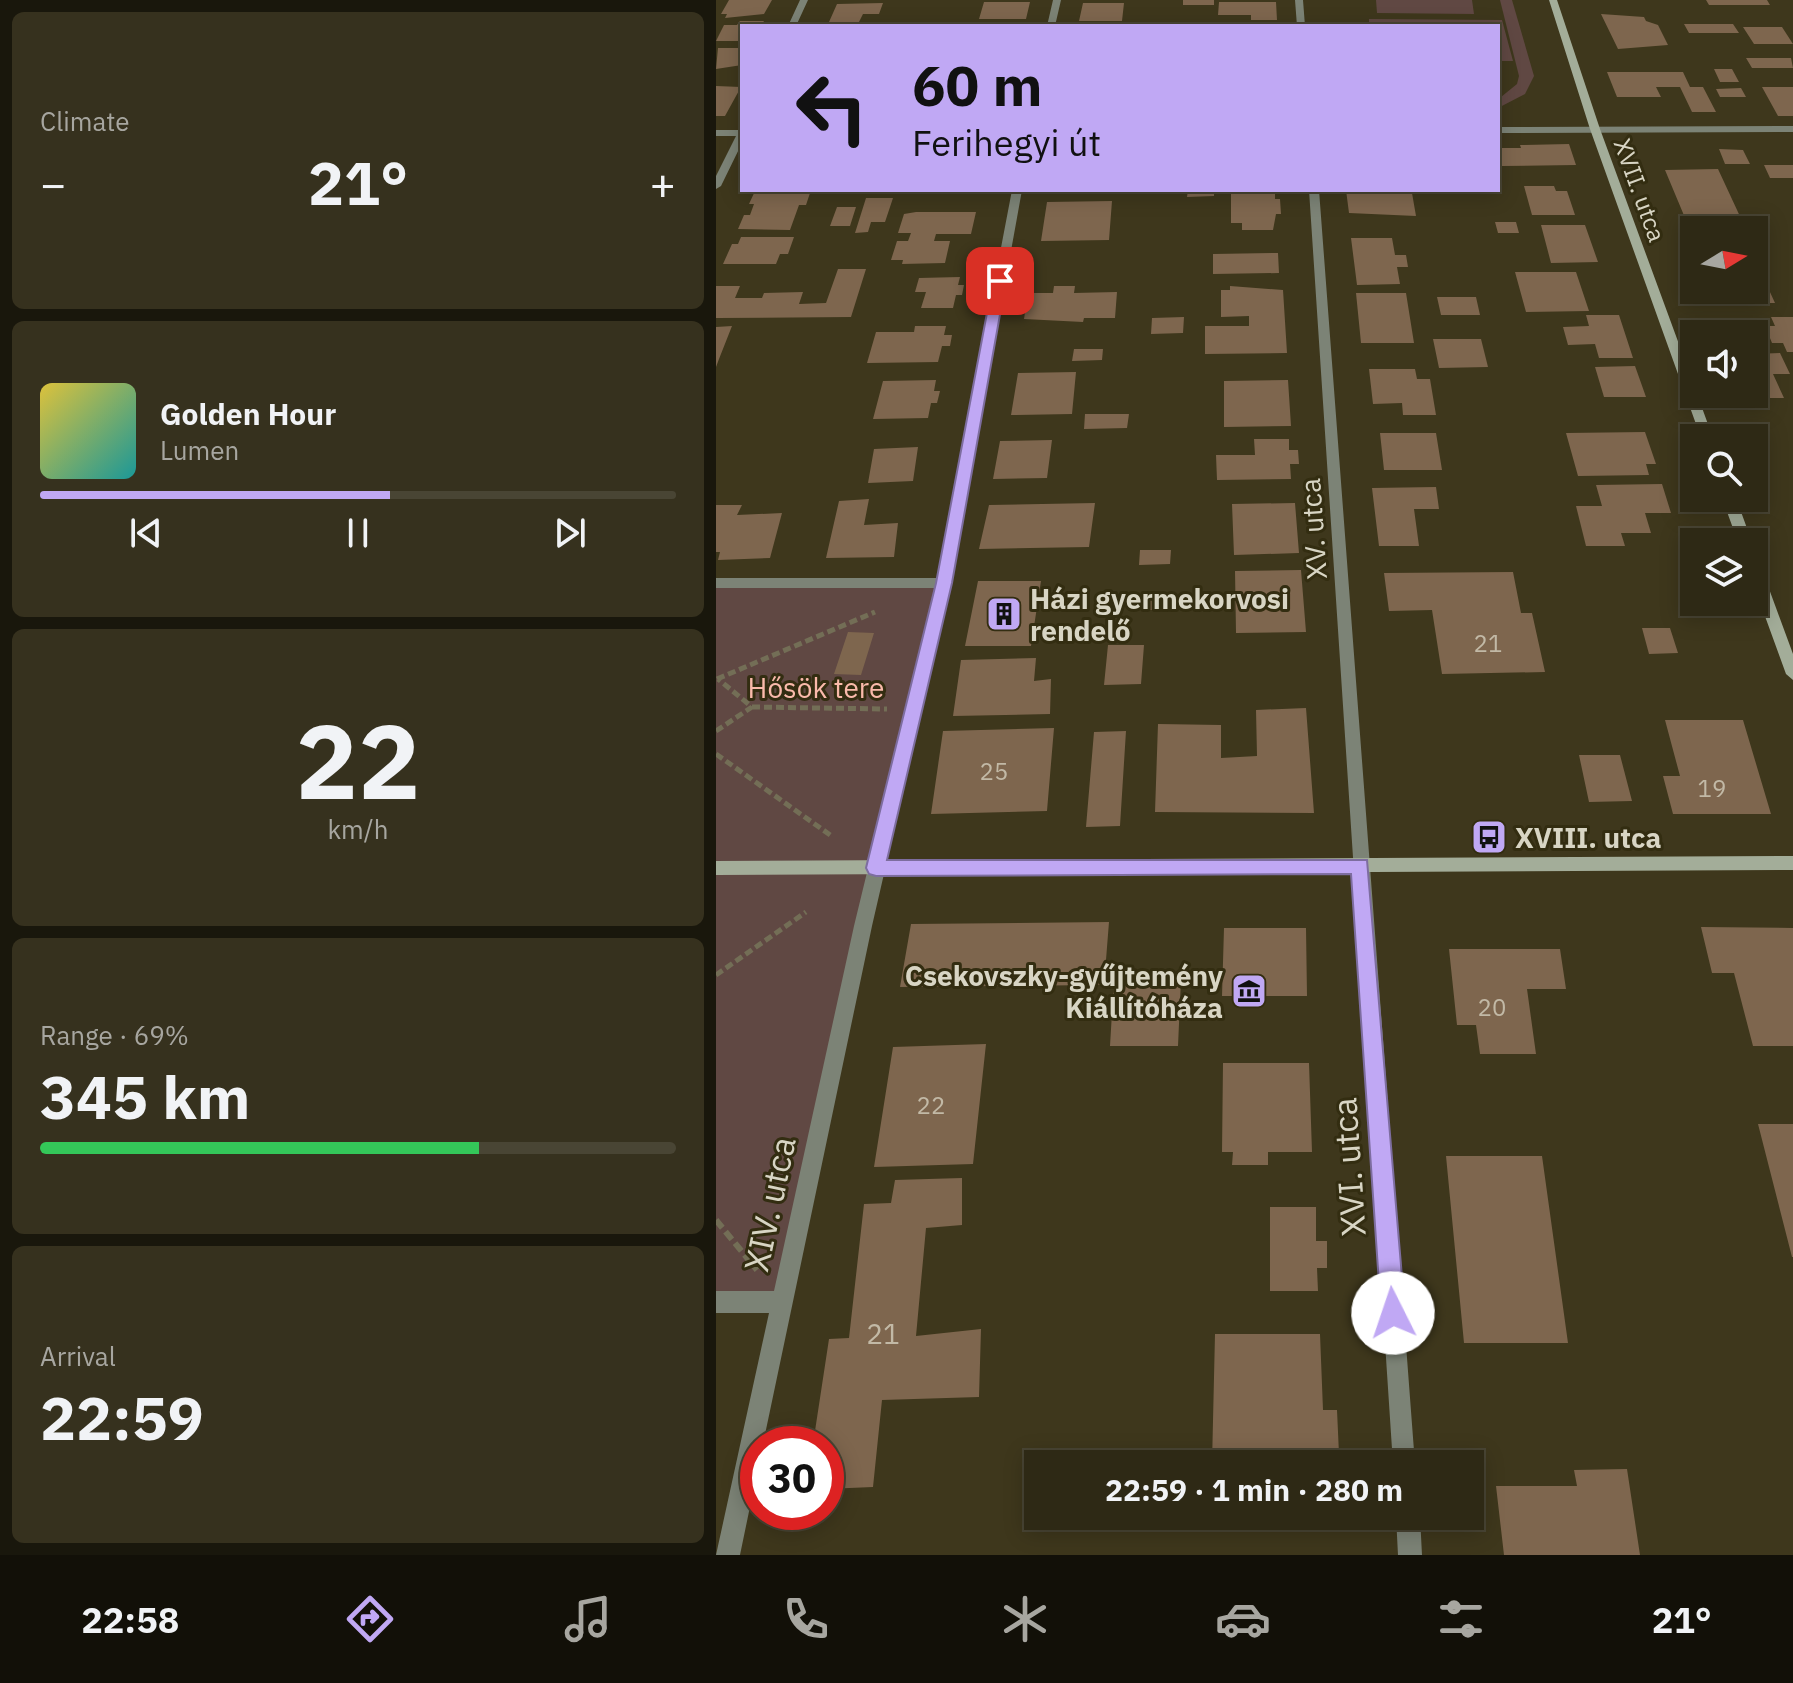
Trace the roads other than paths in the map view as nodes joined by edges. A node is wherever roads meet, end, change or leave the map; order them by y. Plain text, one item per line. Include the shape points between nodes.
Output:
1 (804, 0) edge
2 (1057, 0) edge
3 (1299, 0) edge
4 (1553, 0) edge
5 (793, 24) edge
6 (1051, 24) edge
7 (1301, 24) edge
8 (1595, 129) junction
9 (1793, 129) edge
10 (1500, 130) edge
11 (716, 133) edge
12 (740, 133) edge
13 (740, 137) edge
14 (716, 186) edge
15 (1017, 192) edge
16 (1314, 192) edge
17 (1702, 424) edge
18 (716, 583) edge
19 (944, 583) junction
20 (1768, 605) edge
21 (1793, 674) edge
22 (1793, 863) edge
23 (1360, 866) junction
24 (716, 868) edge
25 (876, 868) junction
26 (716, 1302) edge
27 (783, 1302) junction
28 (1403, 1450) edge
29 (1409, 1530) edge
30 (728, 1555) edge
31 (1410, 1555) edge

1 - 5 street
2 - 6 street
3 - 7 street
4 - 8 street, XVII. utca
8 - 9 street
8 - 10 street
8 - 17 street, XVII. utca
11 - 12 street
13 - 14 street
15 - 19 street, XIV. utca
16 - 23 street, XV. utca
18 - 19 street
19 - 25 street, XIV. utca
20 - 21 street
22 - 23 street
23 - 25 street
23 - 28 street, XVI. utca
24 - 25 street
25 - 27 street, XIV. utca
26 - 27 street
27 - 30 street, XIV. utca
29 - 31 street

